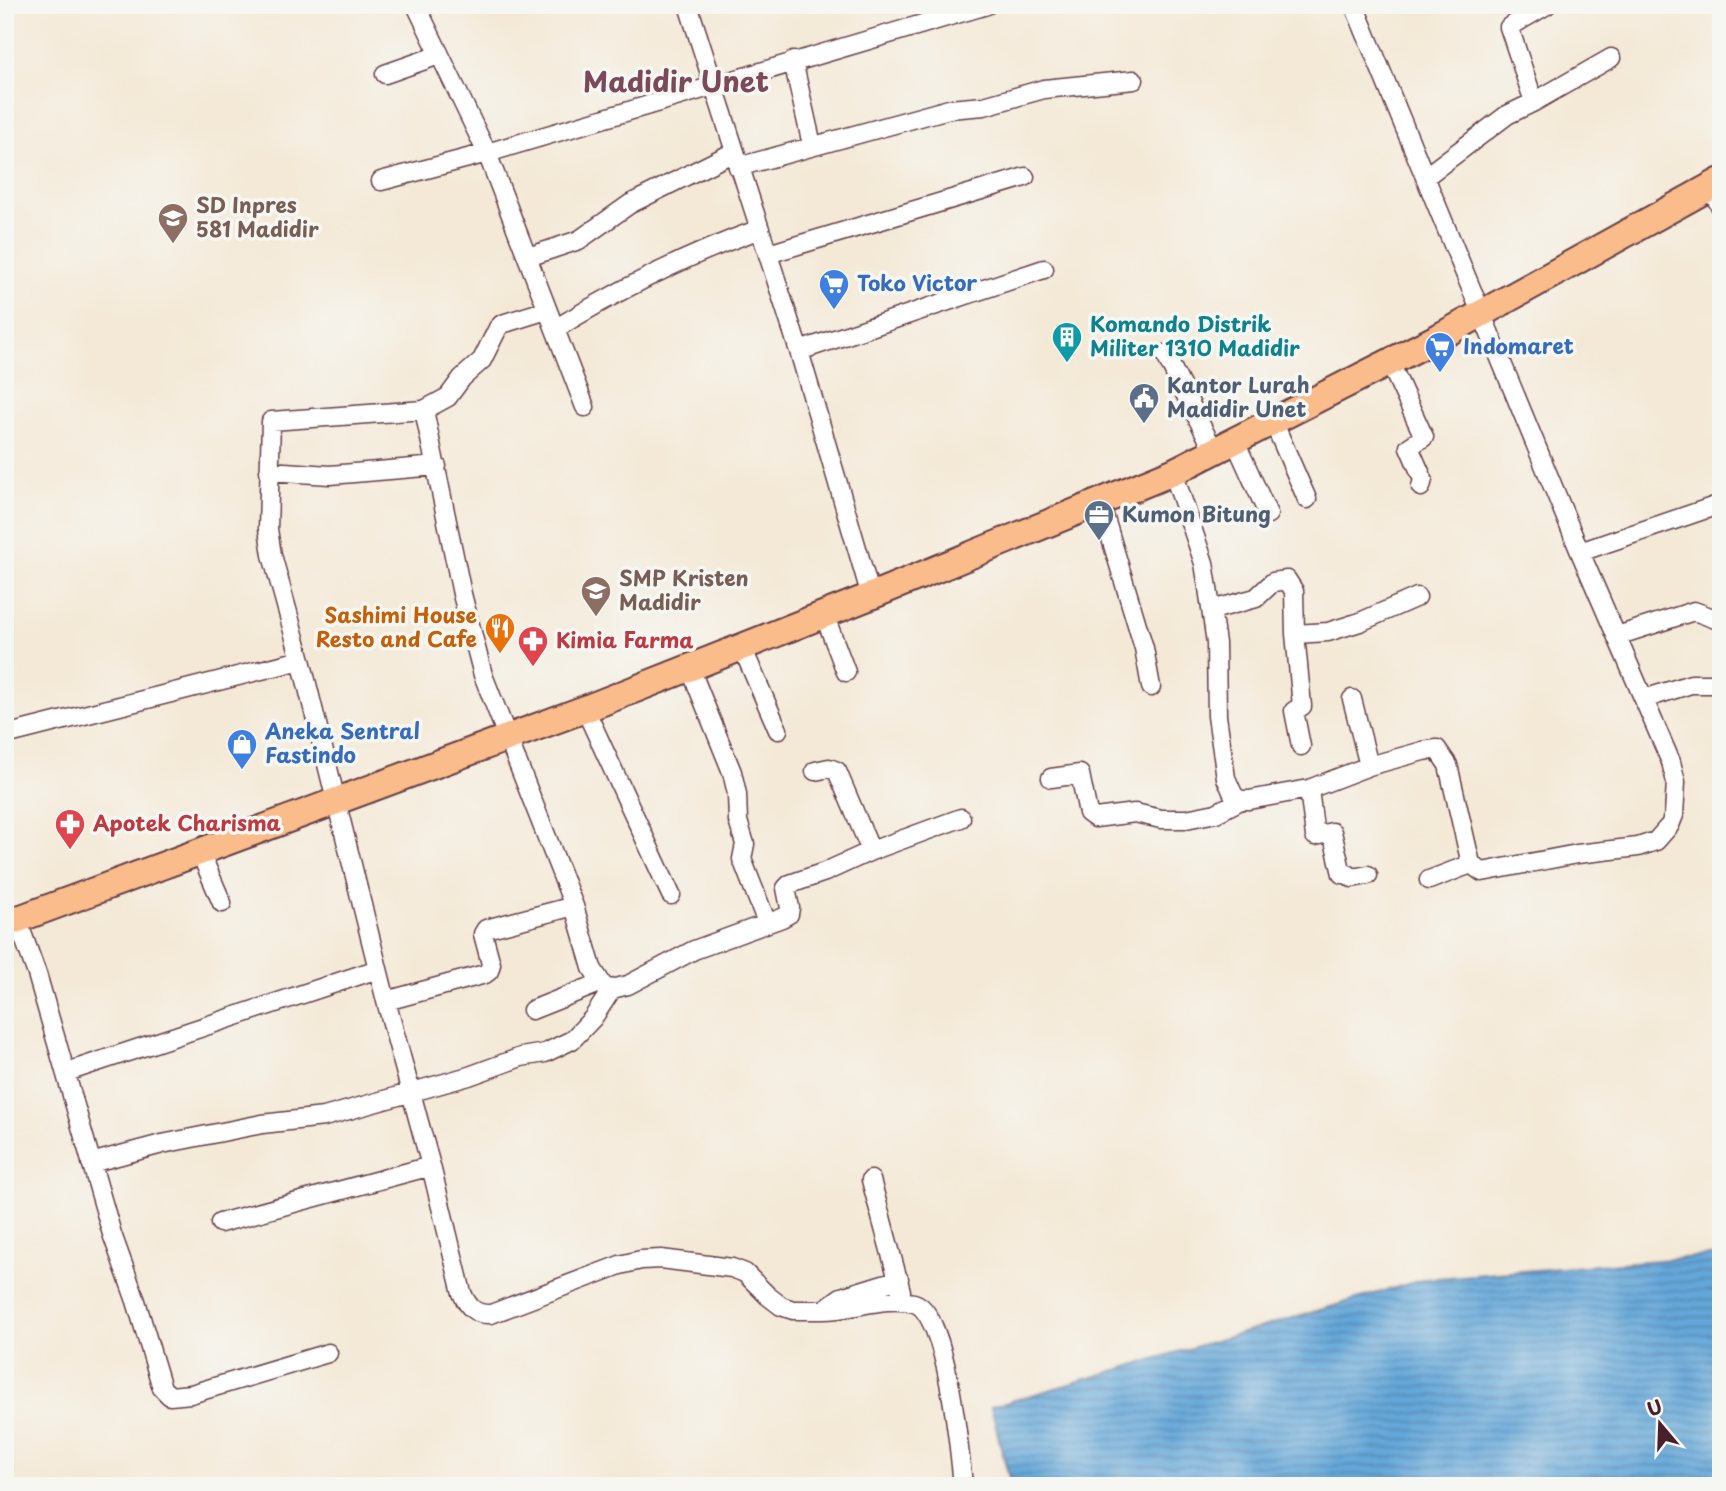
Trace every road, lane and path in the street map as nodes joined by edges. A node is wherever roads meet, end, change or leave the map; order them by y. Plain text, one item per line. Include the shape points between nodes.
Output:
1 (416, 5) edge
2 (688, 5) edge
3 (987, 5) edge
4 (1354, 5) edge
5 (1547, 5) edge
6 (965, 8) edge
7 (439, 55) junction
8 (1611, 58) dead end
9 (793, 61) junction
10 (385, 74) dead end
11 (1134, 80) dead end
12 (714, 85) junction
13 (1534, 102) junction
14 (812, 145) junction
15 (487, 153) junction
16 (736, 160) junction
17 (1025, 177) dead end
18 (1424, 177) junction
19 (381, 181) dead end
20 (1717, 192) edge
21 (760, 229) junction
22 (768, 254) junction
23 (528, 257) junction
24 (1044, 268) dead end
25 (547, 310) junction
26 (1482, 313) junction
27 (555, 329) junction
28 (799, 351) junction
29 (1165, 354) dead end
30 (1390, 361) junction
31 (585, 407) dead end
32 (424, 410) junction
33 (1273, 421) junction
34 (1224, 446) junction
35 (437, 466) junction
36 (269, 471) junction
37 (1173, 471) junction
38 (1421, 487) dead end
39 (1307, 499) dead end
40 (1100, 502) junction
41 (1721, 504) edge
42 (1268, 514) dead end
43 (1580, 552) junction
44 (871, 596) junction
45 (1417, 597) dead end
46 (1212, 610) junction
47 (824, 614) junction
48 (1721, 621) edge
49 (1295, 634) junction
50 (1617, 636) junction
51 (742, 647) junction
52 (301, 660) junction
53 (690, 668) junction
54 (846, 672) dead end
55 (1721, 684) edge
56 (1151, 688) dead end
57 (1352, 699) dead end
58 (1644, 699) junction
59 (585, 709) junction
60 (778, 730) dead end
61 (5, 735) edge
62 (507, 739) junction
63 (1301, 746) dead end
64 (1369, 766) junction
65 (815, 771) dead end
66 (1051, 778) dead end
67 (1309, 789) junction
68 (1241, 800) junction
69 (336, 802) junction
70 (961, 818) dead end
71 (871, 851) junction
72 (200, 852) junction
73 (1471, 864) junction
74 (1368, 875) dead end
75 (1429, 880) dead end
76 (671, 895) dead end
77 (222, 903) dead end
78 (574, 906) junction
79 (11, 922) edge
80 (767, 923) junction
81 (378, 969) junction
82 (606, 986) junction
83 (386, 1001) junction
84 (532, 1010) dead end
85 (67, 1072) junction
86 (411, 1093) junction
87 (92, 1163) junction
88 (431, 1166) junction
89 (871, 1180) dead end
90 (220, 1223) dead end
91 (899, 1279) junction
92 (903, 1302) junction
93 (823, 1310) junction
94 (328, 1353) dead end
95 (964, 1486) edge

1 - 7 street
2 - 12 street
3 - 6 street
4 - 18 street
5 - 13 street via 1509,27
6 - 9 street
7 - 10 street
7 - 15 street
8 - 13 street
9 - 12 street
9 - 14 street
11 - 14 street via 1044,89 984,106 911,117
12 - 15 street
12 - 16 street
13 - 18 street via 1507,115
14 - 16 street
15 - 19 street
15 - 23 street
16 - 21 street
16 - 23 street via 630,204 579,240
17 - 22 street
18 - 26 street
20 - 26 highway
21 - 22 street
21 - 27 street via 706,248 642,279
22 - 28 street
23 - 25 street
24 - 28 street
25 - 27 street
25 - 32 street via 502,324 482,360 448,397
26 - 30 highway
26 - 43 street
27 - 31 street
28 - 44 street
29 - 34 street
30 - 33 highway
30 - 38 street via 1424,438 1409,447 1423,479
32 - 35 street
32 - 36 street via 271,421
33 - 34 highway
33 - 39 street
34 - 37 highway
34 - 42 street
35 - 36 street via 330,475
35 - 62 street via 470,628
36 - 52 street via 272,555
37 - 40 highway
37 - 46 street via 1204,563
40 - 44 highway
40 - 56 street via 1144,648
41 - 43 street
43 - 50 street
44 - 47 highway
45 - 49 street via 1328,632
46 - 49 street via 1256,598 1273,582 1287,580 1294,591
46 - 68 street via 1219,735 1229,788
47 - 51 highway
47 - 54 street
48 - 50 street via 1694,611
49 - 63 street via 1302,706 1294,711
50 - 58 street
51 - 53 highway
51 - 60 street
52 - 61 street
52 - 69 street
53 - 59 highway
53 - 80 street via 732,772 737,821 745,844 742,859
55 - 58 street via 1691,684
57 - 64 street
58 - 73 street via 1676,782 1674,815 1664,835 1638,847 1482,872
59 - 62 highway
59 - 76 street
62 - 69 highway
62 - 78 street
64 - 67 street
64 - 73 street via 1431,749 1442,753
65 - 71 street via 837,771
66 - 68 street via 1080,774 1088,813 1095,818 1135,813 1186,819 1216,813
67 - 68 street
67 - 74 street via 1315,836 1332,832 1342,874 1352,878
69 - 72 highway
69 - 81 street
70 - 71 street
71 - 80 street via 790,884 786,888 789,914
72 - 77 street
72 - 79 highway
73 - 75 street
78 - 82 street via 592,968
78 - 83 street via 486,929 483,934 491,964 485,974
79 - 85 street via 37,974
80 - 82 street via 712,943 628,985
81 - 83 street
81 - 85 street
82 - 84 street
82 - 86 street via 593,1018 563,1046
83 - 86 street
85 - 87 street
86 - 87 street via 324,1117 262,1124
86 - 88 street
87 - 94 street via 157,1374 170,1396 191,1394
88 - 90 street
88 - 93 street via 461,1293 481,1315 620,1265 661,1259 732,1268 745,1273 780,1306
89 - 91 street
91 - 92 street
91 - 93 street via 841,1297
92 - 93 street
92 - 95 street via 926,1310 936,1327 956,1420

